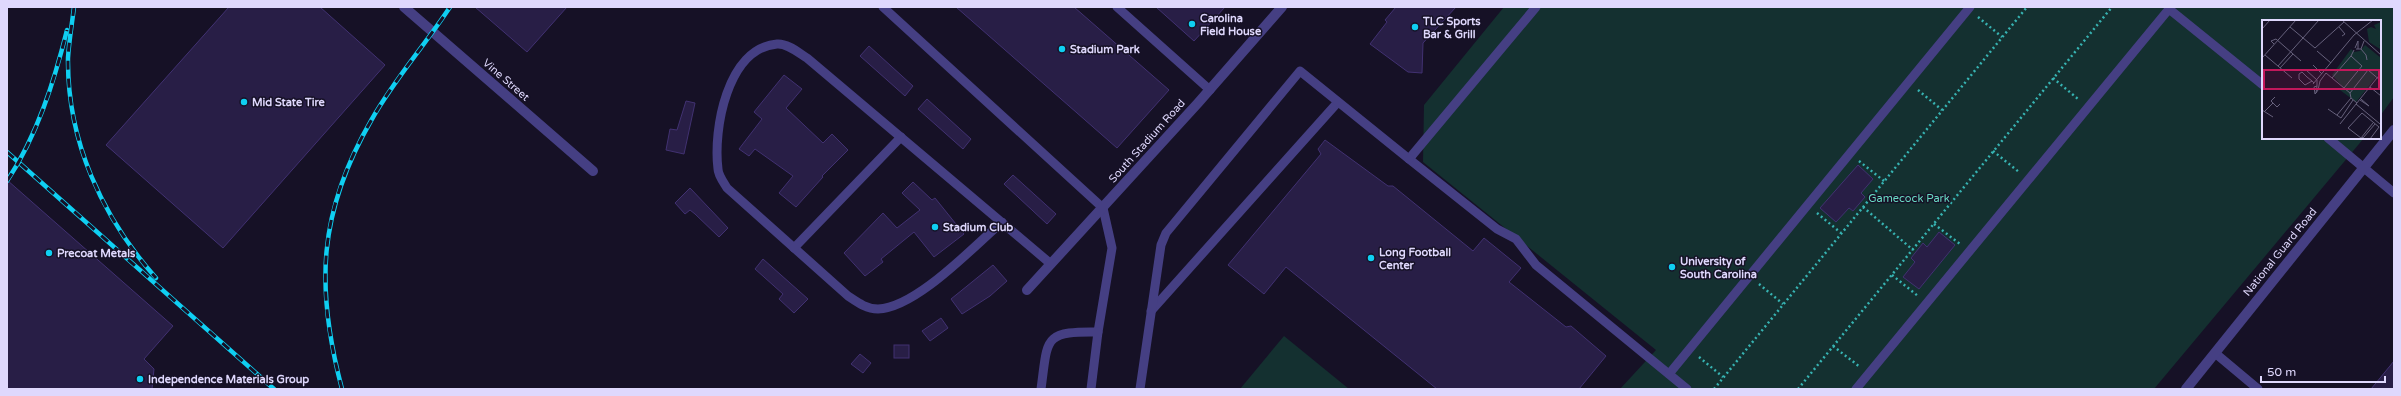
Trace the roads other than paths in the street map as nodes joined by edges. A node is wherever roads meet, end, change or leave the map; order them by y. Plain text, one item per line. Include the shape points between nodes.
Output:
1 (404, 7) edge
2 (883, 7) edge
3 (1117, 7) edge
4 (1282, 7) edge
5 (1536, 7) edge
6 (1970, 8) edge
7 (2262, 84) edge
8 (1210, 90) junction
9 (1338, 102) junction
10 (2394, 130) edge
11 (901, 137) junction
12 (2329, 139) edge
13 (1409, 159) junction
14 (2364, 167) junction
15 (593, 171) dead end
16 (2394, 193) edge
17 (1103, 208) junction
18 (1002, 222) junction
19 (794, 248) junction
20 (1051, 264) junction
21 (1027, 290) dead end
22 (1151, 312) junction
23 (1098, 332) junction
24 (2215, 352) junction
25 (1669, 374) junction
26 (1041, 389) edge
27 (1091, 389) edge
28 (1140, 389) edge
29 (1687, 389) edge
30 (1856, 389) edge
31 (2186, 389) edge
32 (2258, 389) edge

1 - 15 street, Vine Street
2 - 17 lane
3 - 8 lane
4 - 8 street, South Stadium Road
5 - 13 lane
6 - 25 lane
7 - 30 lane via 2169,8
8 - 17 street, South Stadium Road
9 - 13 lane
9 - 22 lane
9 - 22 lane via 1300,71 1166,233 1161,245
10 - 14 street, National Guard Road
11 - 18 lane
11 - 19 lane
11 - 19 lane via 807,58 790,48 778,43 765,47 748,58 731,82 721,111 717,139 718,171 727,188
12 - 14 lane
13 - 25 lane via 1497,229 1516,238 1536,265
14 - 16 lane
14 - 24 street, National Guard Road
17 - 20 street, South Stadium Road
17 - 23 lane via 1112,248
18 - 19 lane via 930,285 894,306 878,309 864,306 848,296
18 - 20 lane
20 - 21 street, South Stadium Road
22 - 28 lane
23 - 26 lane via 1067,332 1052,339 1047,348
23 - 27 lane
24 - 31 street, National Guard Road
24 - 32 lane
25 - 29 lane

